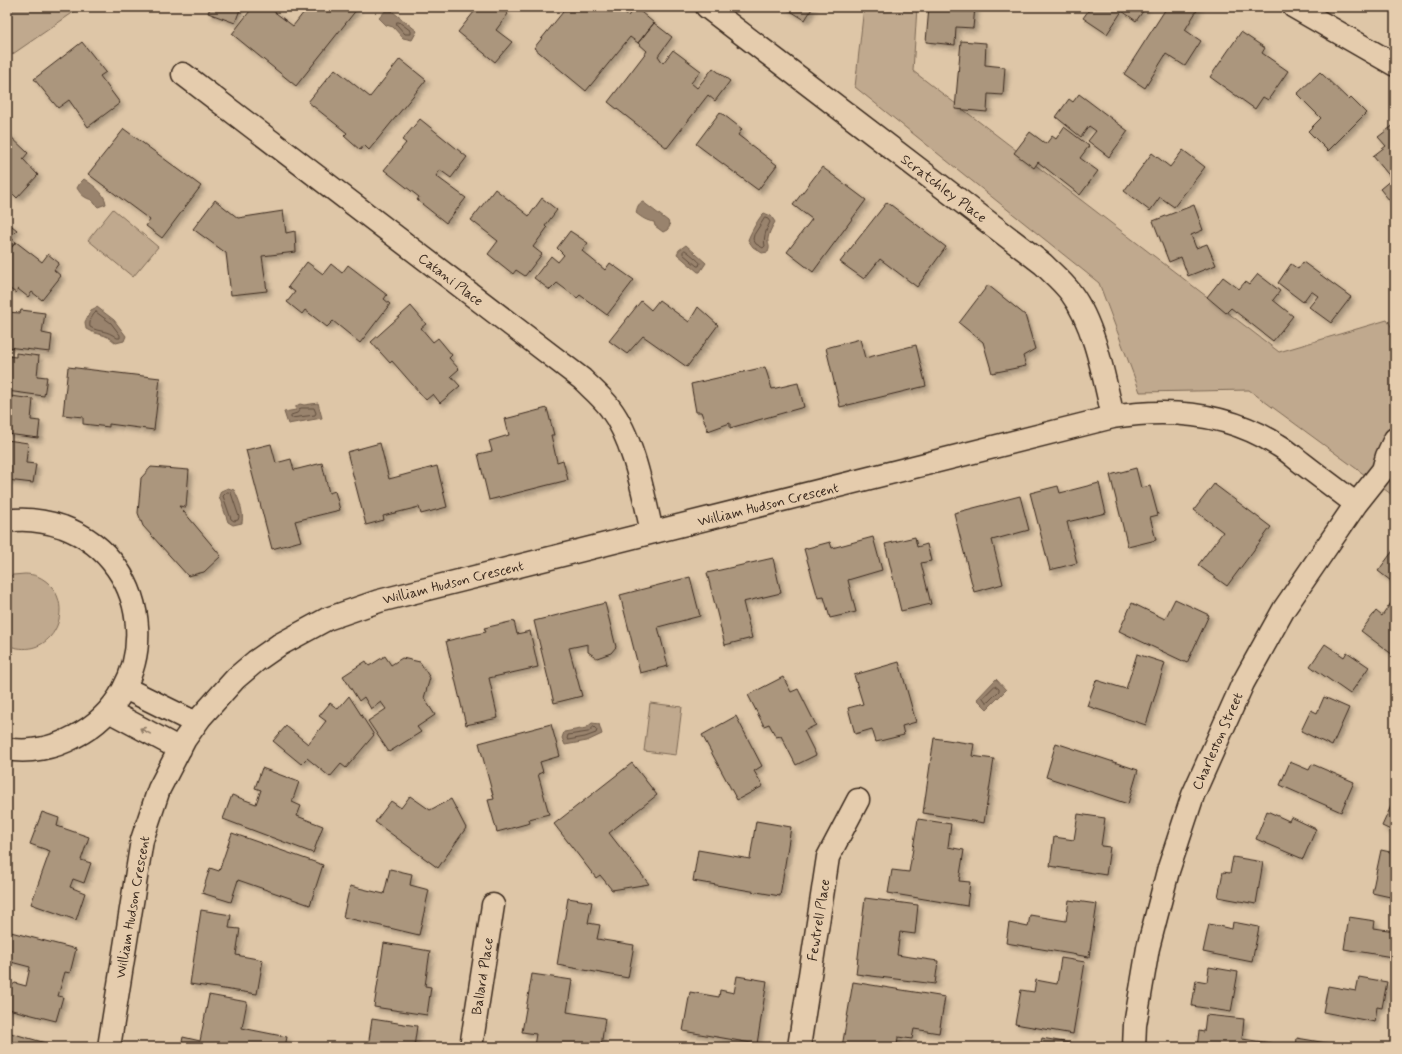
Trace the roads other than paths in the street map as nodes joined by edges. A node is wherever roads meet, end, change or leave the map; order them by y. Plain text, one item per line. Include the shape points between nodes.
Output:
1 (707, 7) edge
2 (1294, 7) edge
3 (1395, 65) edge
4 (183, 74) dead end
5 (1114, 417) junction
6 (1395, 439) edge
7 (1389, 467) edge
8 (1356, 504) junction
9 (7, 521) edge
10 (652, 532) junction
11 (125, 688) junction
12 (109, 711) junction
13 (196, 723) junction
14 (7, 749) edge
15 (180, 749) junction
16 (858, 800) dead end
17 (493, 905) dead end
18 (109, 1047) edge
19 (471, 1047) edge
20 (798, 1047) edge
21 (1134, 1047) edge

1 - 5 street, Scratchley Place via 1043,264 1070,292 1081,308 1095,344
2 - 3 street
4 - 10 street, Catani Place via 582,379 609,407 620,423 634,459
5 - 8 street, William Hudson Crescent via 1180,413 1242,426 1278,445
5 - 10 street, William Hudson Crescent
6 - 7 street, Charleston Street via 1387,456
7 - 8 street, Charleston Street
8 - 21 street, Charleston Street via 1284,610 1243,683 1193,795 1168,871 1148,948
9 - 11 street via 33,520 72,531 106,555 118,571 135,608 138,628 133,669
10 - 13 street, William Hudson Crescent via 379,601 327,619 279,645 256,661 236,678
11 - 12 street
11 - 13 street
12 - 14 street via 82,734 66,742 31,750
15 -> 12 street
13 - 15 street, William Hudson Crescent
15 - 18 street, William Hudson Crescent via 159,789 142,840
16 - 20 street, Fewtrell Place via 828,857
17 - 19 street, Ballard Place

